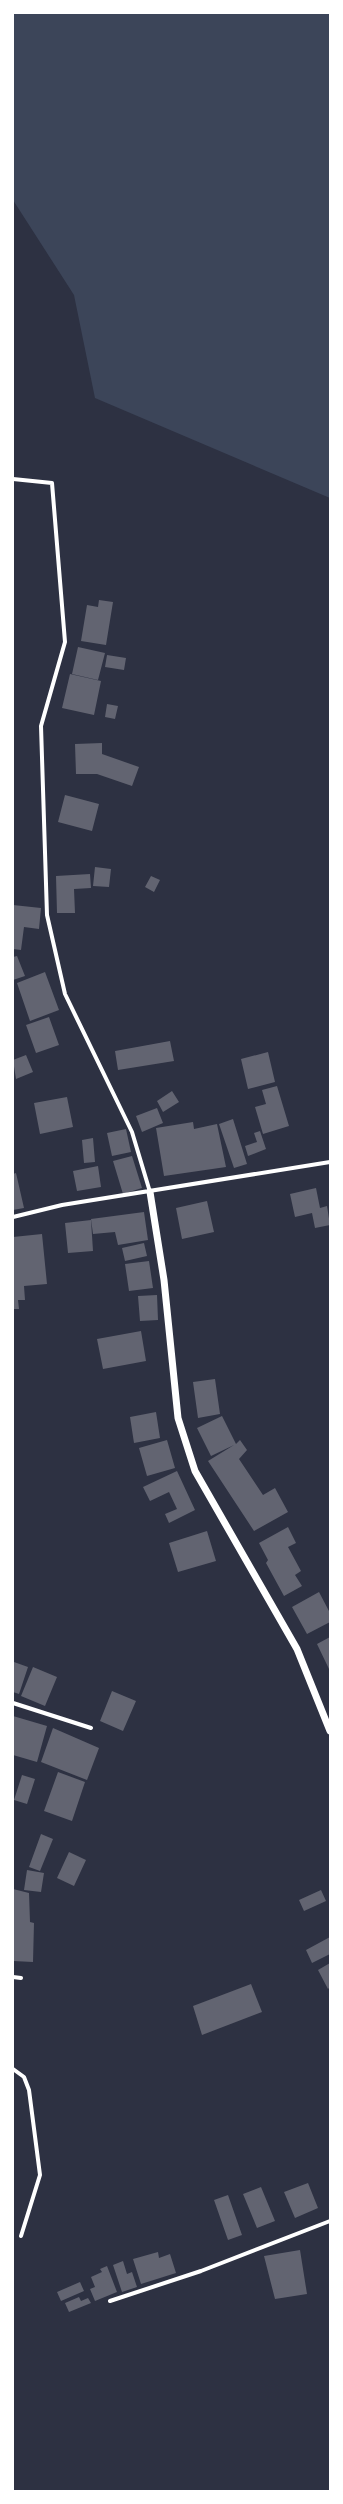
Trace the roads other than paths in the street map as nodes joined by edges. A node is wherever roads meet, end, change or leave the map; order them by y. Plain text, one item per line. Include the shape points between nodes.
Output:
1 (13, 479) edge
2 (330, 1162) edge
3 (150, 1192) junction
4 (13, 1217) edge
5 (13, 1702) edge
6 (91, 1728) dead end
7 (330, 1731) edge
8 (13, 1977) edge
9 (21, 1978) dead end
10 (13, 2069) edge
11 (330, 2221) edge
12 (21, 2236) dead end
13 (110, 2301) dead end

1 - 3 street via 52,483 63,620 64,642 41,726 46,915 65,994 132,1132
2 - 3 street
3 - 4 street via 62,1205
3 - 7 street via 164,1280 178,1418 195,1471 297,1649
5 - 6 street
8 - 9 street
10 - 12 street via 24,2077 29,2090 40,2175
11 - 13 street via 201,2271

